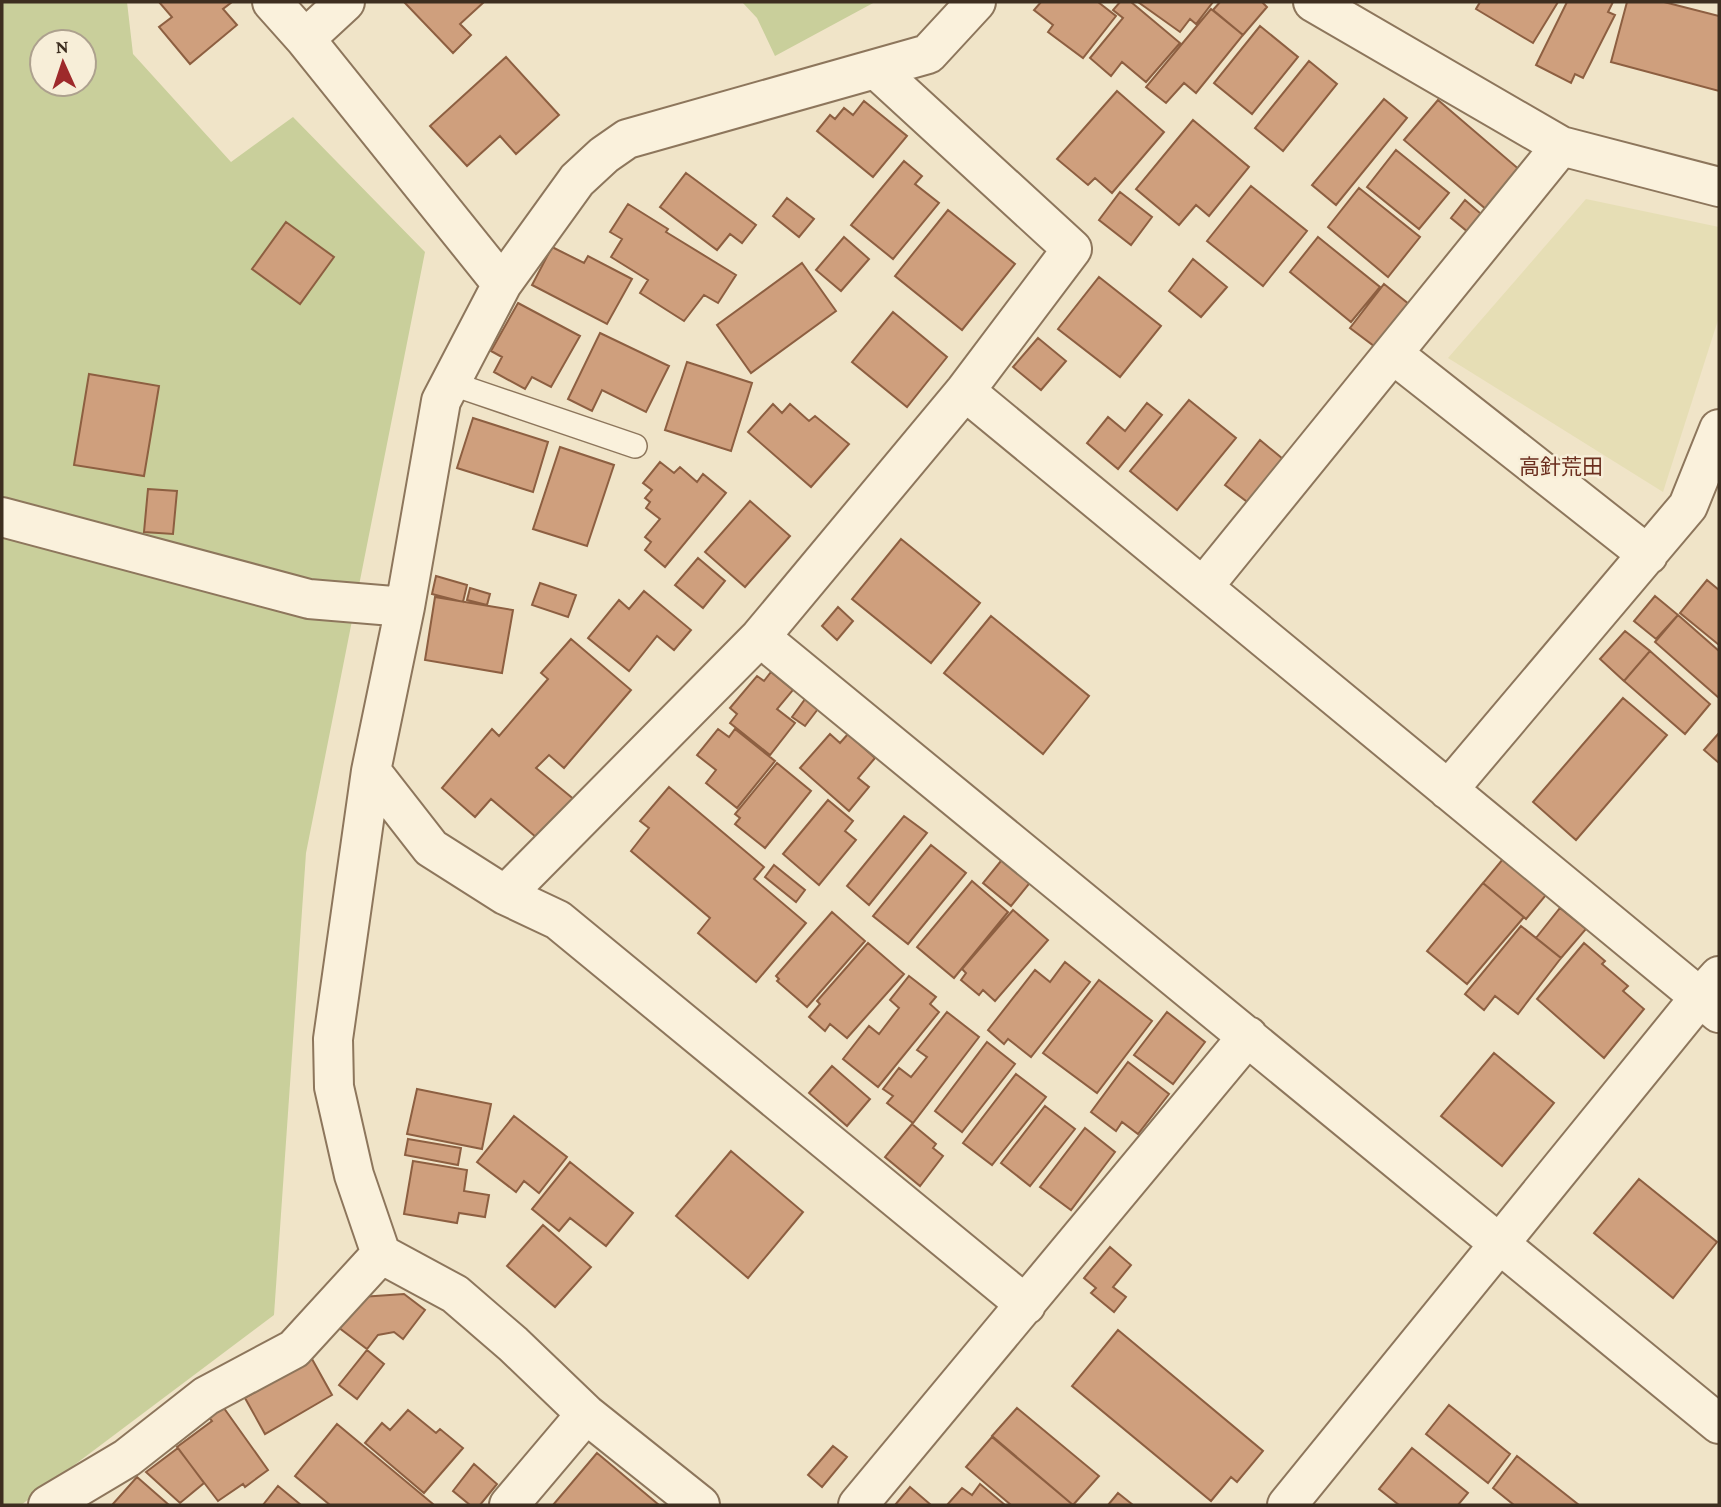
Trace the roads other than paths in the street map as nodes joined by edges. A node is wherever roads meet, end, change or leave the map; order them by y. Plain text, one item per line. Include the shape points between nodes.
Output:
1 (272, 2) edge
2 (345, 2) edge
3 (976, 2) edge
4 (1314, 2) edge
5 (305, 39) junction
6 (877, 70) junction
7 (1561, 146) junction
8 (1719, 187) edge
9 (502, 284) junction
10 (1393, 354) junction
11 (450, 383) junction
12 (965, 391) junction
13 (1719, 429) edge
14 (635, 446) dead end
15 (2, 517) edge
16 (1648, 555) junction
17 (1203, 587) junction
18 (405, 607) junction
19 (760, 637) junction
20 (372, 771) junction
21 (1448, 789) junction
22 (505, 895) junction
23 (1713, 995) edge
24 (1248, 1036) junction
25 (1500, 1244) junction
26 (381, 1254) junction
27 (1026, 1306) junction
28 (586, 1414) junction
29 (1719, 1423) edge
30 (1306, 1498) edge
31 (48, 1505) edge
32 (509, 1505) edge
33 (700, 1505) edge
34 (858, 1505) edge

1 - 5 street
2 - 5 street
3 - 6 street via 928,54
4 - 7 street
5 - 9 street
6 - 9 street via 628,139 577,180
6 - 12 street via 1072,249
7 - 8 street
7 - 10 street
9 - 11 street
10 - 16 street
10 - 17 street
11 - 14 lane
11 - 18 street via 441,401
12 - 17 street
12 - 19 street
13 - 16 street via 1688,506
15 - 18 street via 309,599
16 - 21 street
17 - 21 street
18 - 20 street
19 - 22 street
19 - 24 street
20 - 22 street via 430,848
20 - 26 street via 333,1039 334,1087 354,1175
21 - 23 street
22 - 27 street via 558,920
23 - 25 street
24 - 25 street
24 - 27 street
25 - 29 street
25 - 30 street
26 - 28 street via 455,1294
26 - 31 street via 294,1349 206,1396 127,1458
27 - 34 street
28 - 32 street
28 - 33 street

